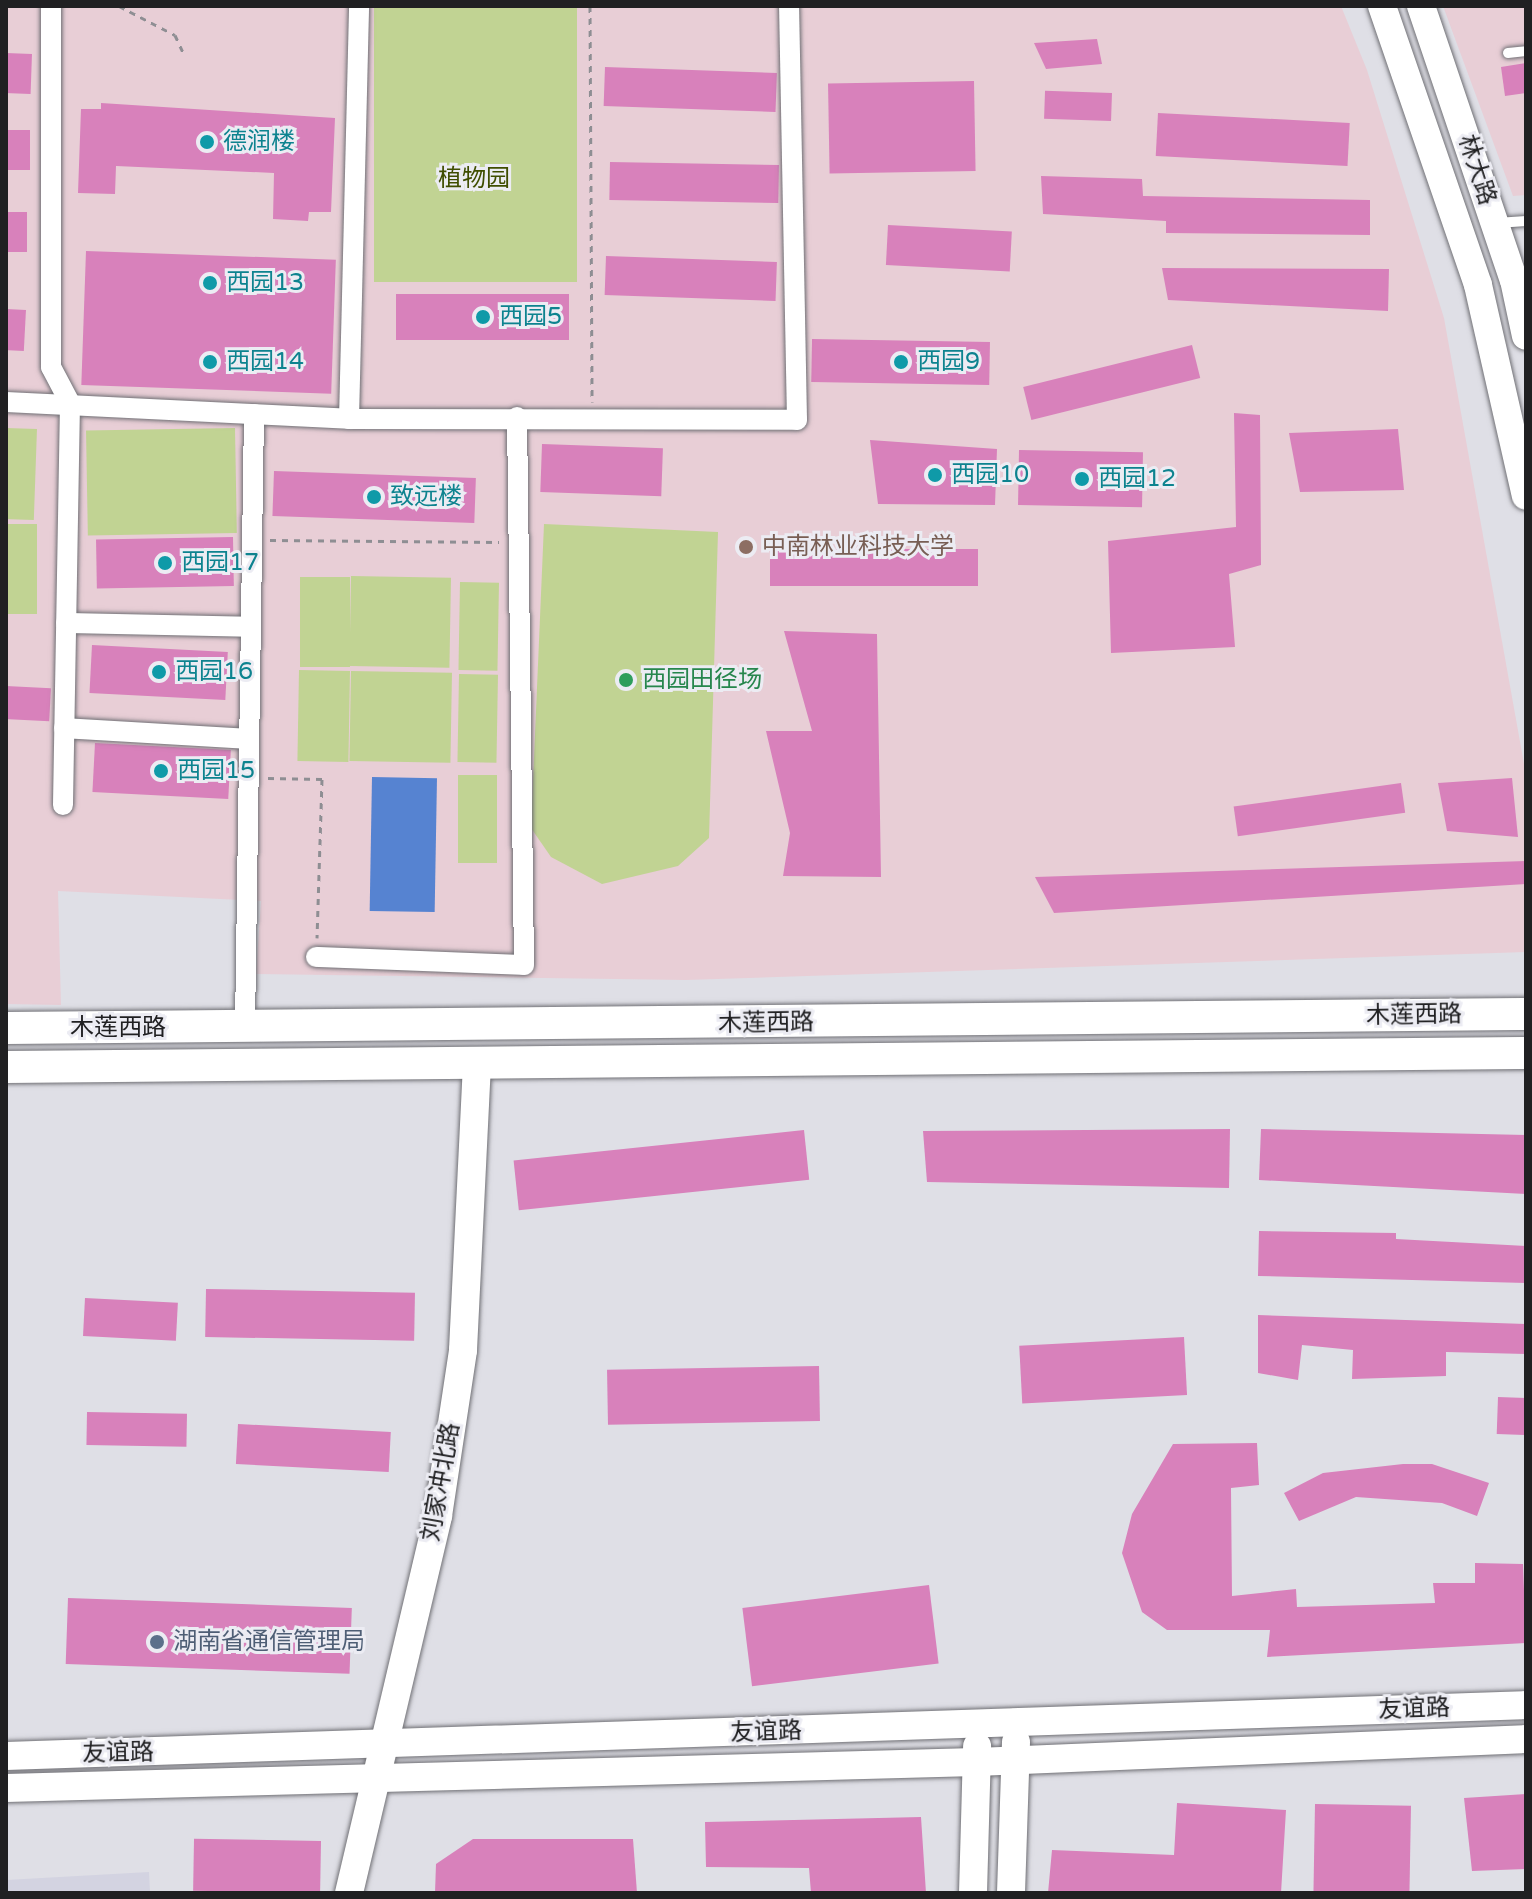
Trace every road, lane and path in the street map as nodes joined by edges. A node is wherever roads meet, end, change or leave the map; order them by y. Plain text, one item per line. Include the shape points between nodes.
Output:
1 (51, 6) edge
2 (119, 6) edge
3 (359, 6) edge
4 (590, 6) edge
5 (789, 6) edge
6 (1382, 6) edge
7 (1421, 6) edge
8 (1526, 51) edge
9 (1508, 53) dead end
10 (184, 54) dead end
11 (1526, 221) edge
12 (1495, 223) junction
13 (1526, 336) edge
14 (6, 402) edge
15 (70, 403) junction
16 (254, 414) junction
17 (517, 417) junction
18 (592, 418) junction
19 (349, 419) junction
20 (1526, 496) edge
21 (252, 539) junction
22 (518, 542) junction
23 (66, 623) junction
24 (251, 627) junction
25 (64, 728) junction
26 (249, 739) junction
27 (249, 777) junction
28 (63, 805) dead end
29 (316, 957) joint
30 (1526, 1014) edge
31 (245, 1027) junction
32 (6, 1028) edge
33 (1526, 1053) edge
34 (482, 1063) junction
35 (6, 1067) edge
36 (1526, 1705) edge
37 (1017, 1721) junction
38 (978, 1724) junction
39 (1526, 1739) edge
40 (6, 1756) edge
41 (1015, 1760) junction
42 (386, 1761) junction
43 (976, 1762) junction
44 (6, 1788) edge
45 (349, 1893) edge
46 (368, 1893) edge
47 (973, 1893) edge
48 (1011, 1893) edge

1 - 15 street via 51,367
2 - 10 path via 175,35
3 - 19 street
4 - 18 path
5 - 18 street via 797,420
6 - 20 main road via 1478,285
7 - 12 main road, 林大路
8 - 9 lane
11 - 12 lane
12 - 13 main road, 林大路
14 - 15 street
15 - 16 street
15 - 23 street
16 - 19 street
16 - 21 street
17 - 18 street
17 - 19 street
17 - 22 street
21 - 22 path
21 - 24 street
22 - 29 street via 524,965
23 - 24 street
23 - 25 street
24 - 26 street
25 - 26 street
25 - 28 street
26 - 27 street
27 - 29 path via 322,779
27 - 31 street
30 - 31 main road, 木莲西路
31 - 32 main road, 木莲西路
33 - 34 main road, 木莲西路
34 - 35 main road, 木莲西路
34 - 42 main road, 刘家冲北路 via 463,1350 438,1516
36 - 37 main road, 友谊路
37 - 38 main road, 友谊路
37 - 41 main road
38 - 42 main road, 友谊路
38 - 43 main road
39 - 41 main road, 友谊路
40 - 42 main road, 友谊路
41 - 43 main road, 友谊路
41 - 48 main road
42 - 43 main road, 友谊路
42 - 44 main road, 友谊路
42 - 45 main road, 刘家冲北路
42 - 46 main road, 刘家冲北路
43 - 47 main road

